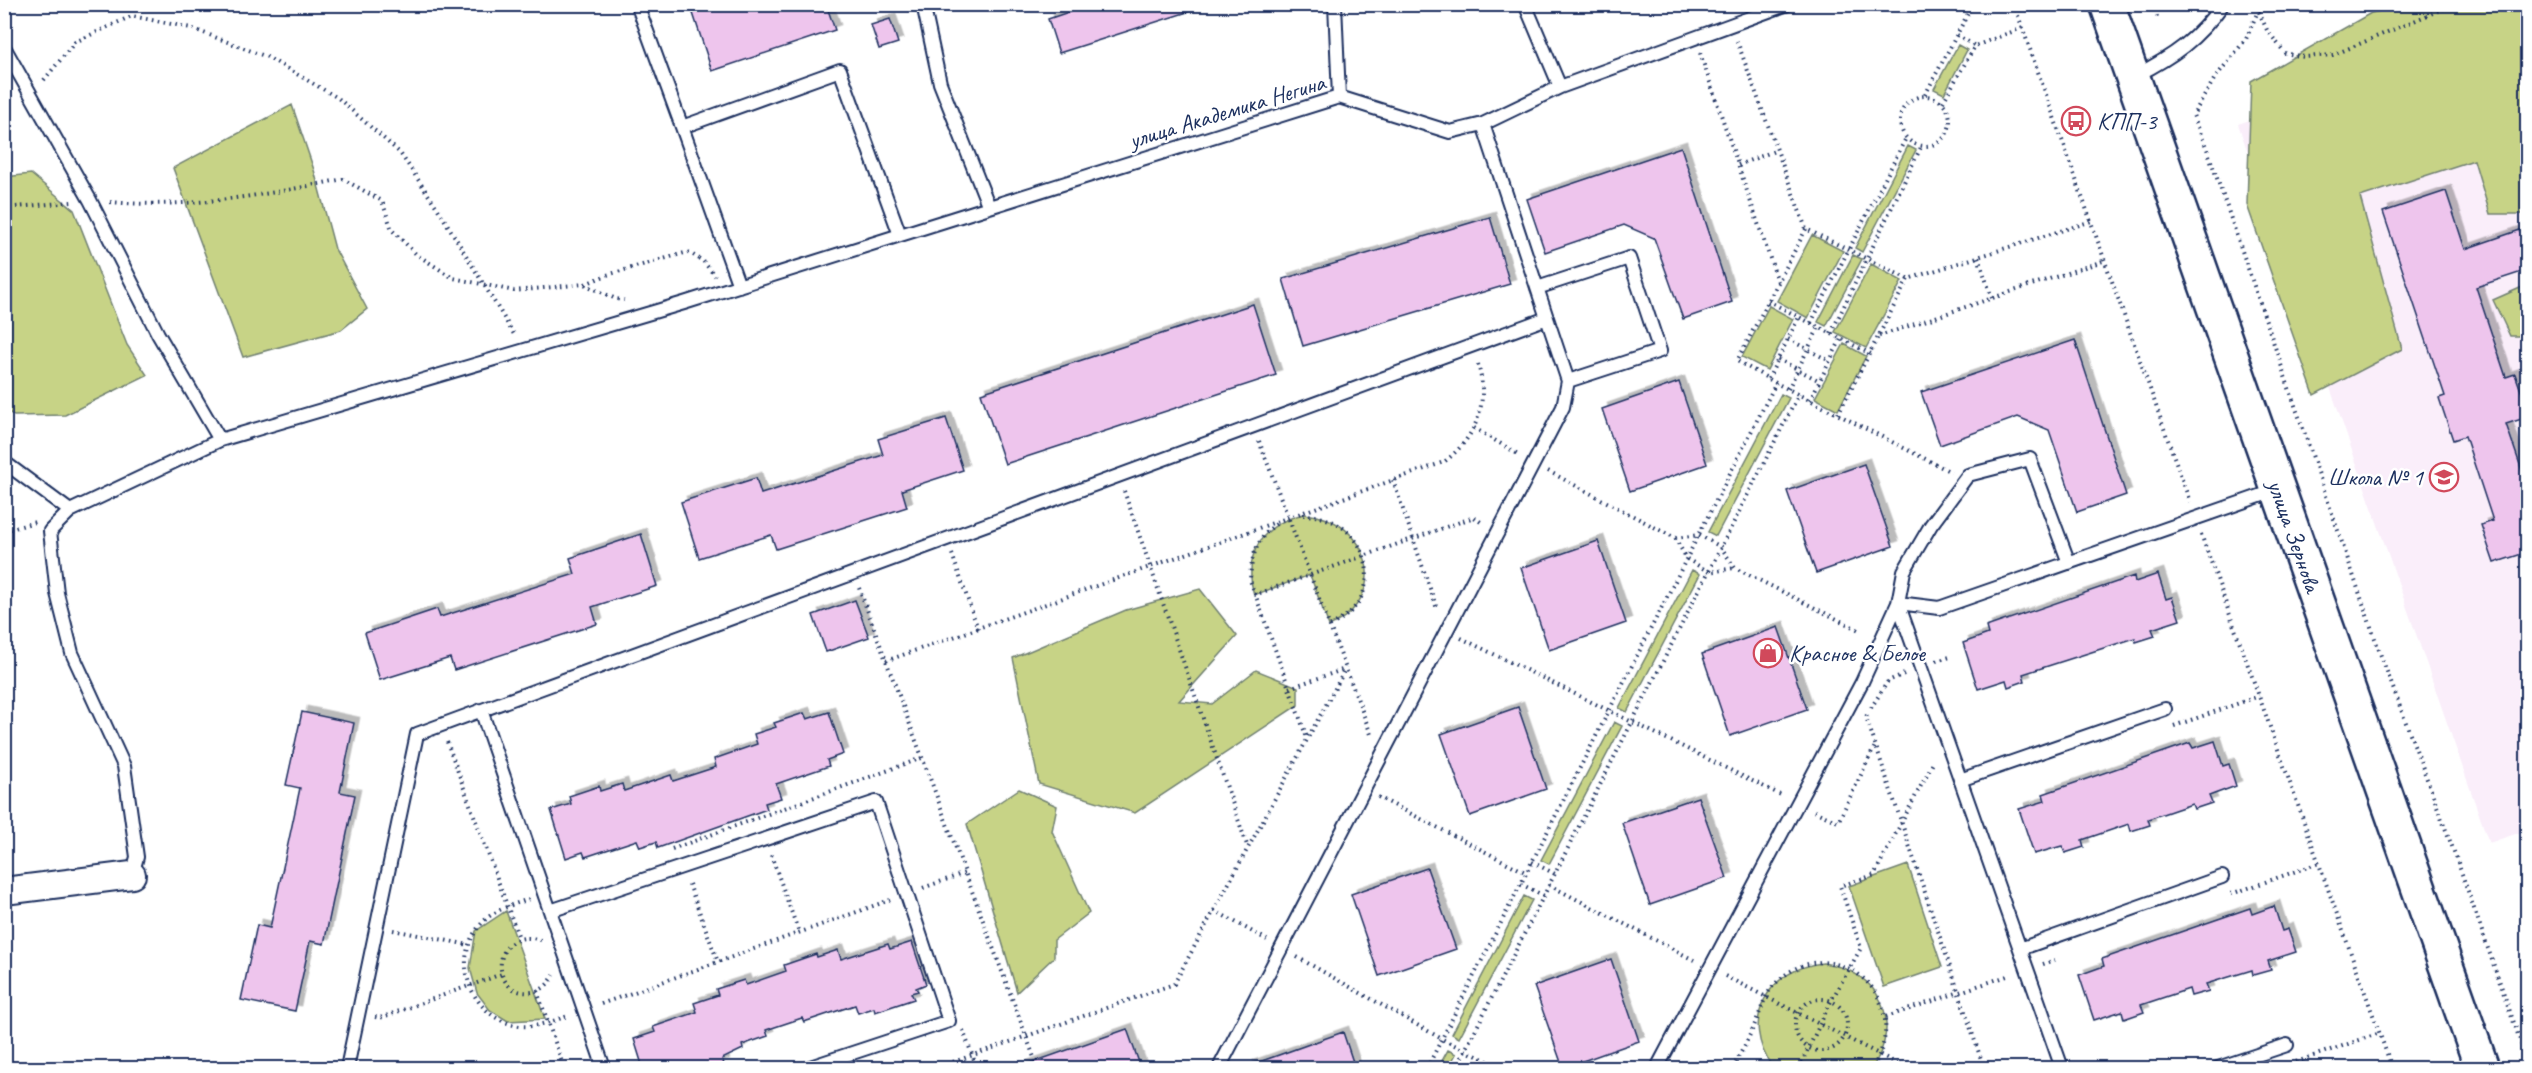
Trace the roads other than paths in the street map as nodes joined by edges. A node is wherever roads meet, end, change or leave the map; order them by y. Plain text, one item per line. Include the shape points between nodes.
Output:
1 (637, 4) edge
2 (923, 4) edge
3 (1335, 4) edge
4 (1526, 4) edge
5 (1788, 4) edge
6 (2107, 4) edge
7 (2223, 4) edge
8 (4, 47) edge
9 (2131, 78) junction
10 (1560, 87) junction
11 (1339, 97) junction
12 (1483, 124) junction
13 (682, 128) junction
14 (989, 207) junction
15 (900, 235) junction
16 (739, 286) junction
17 (1537, 288) junction
18 (1546, 318) junction
19 (1568, 381) junction
20 (220, 440) junction
21 (4, 462) edge
22 (2278, 490) junction
23 (70, 511) junction
24 (2069, 563) junction
25 (1898, 603) junction
26 (2165, 709) road end
27 (481, 710) junction
28 (1960, 780) junction
29 (132, 875) joint
30 (2222, 877) road end
31 (4, 891) edge
32 (550, 911) junction
33 (2020, 949) junction
34 (2287, 1045) road end
35 (347, 1068) edge
36 (604, 1068) edge
37 (807, 1068) edge
38 (1219, 1068) edge
39 (1657, 1068) edge
40 (2062, 1068) edge
41 (2218, 1068) edge
42 (2482, 1068) edge

1 - 13 lane
2 - 14 lane via 940,82
3 - 11 lane
4 - 10 lane
5 - 10 lane, улица Академика Негина
6 - 9 main road, улица Зернова
7 - 9 lane via 2208,26 2172,57
8 - 20 lane via 90,200 158,334
9 - 22 main road, улица Зернова
10 - 12 lane, улица Академика Негина
11 - 12 lane, улица Академика Негина via 1450,132
11 - 14 lane, улица Академика Негина
12 - 17 lane
13 - 15 lane via 840,70
13 - 16 lane
14 - 15 lane, улица Академика Негина
15 - 16 lane, улица Академика Негина
16 - 20 lane, улица Академика Негина
17 - 18 lane
17 - 19 lane via 1629,258 1659,351
18 - 19 lane
18 - 27 lane
19 - 38 lane via 1563,407
20 - 23 lane, улица Академика Негина
21 - 23 lane
22 - 24 lane
22 - 42 main road, улица Зернова
23 - 29 lane via 50,531 57,593 72,653 124,766 137,857
24 - 25 lane via 1939,608
24 - 25 lane via 2031,459 1968,475 1931,525 1904,571
25 - 28 lane
25 - 39 lane via 1862,682
26 - 28 lane
27 - 32 lane
27 - 35 lane via 417,734
28 - 33 lane
29 - 31 street
30 - 33 lane
32 - 36 lane
32 - 37 lane via 876,802 949,1021
33 - 40 lane
34 - 41 lane

